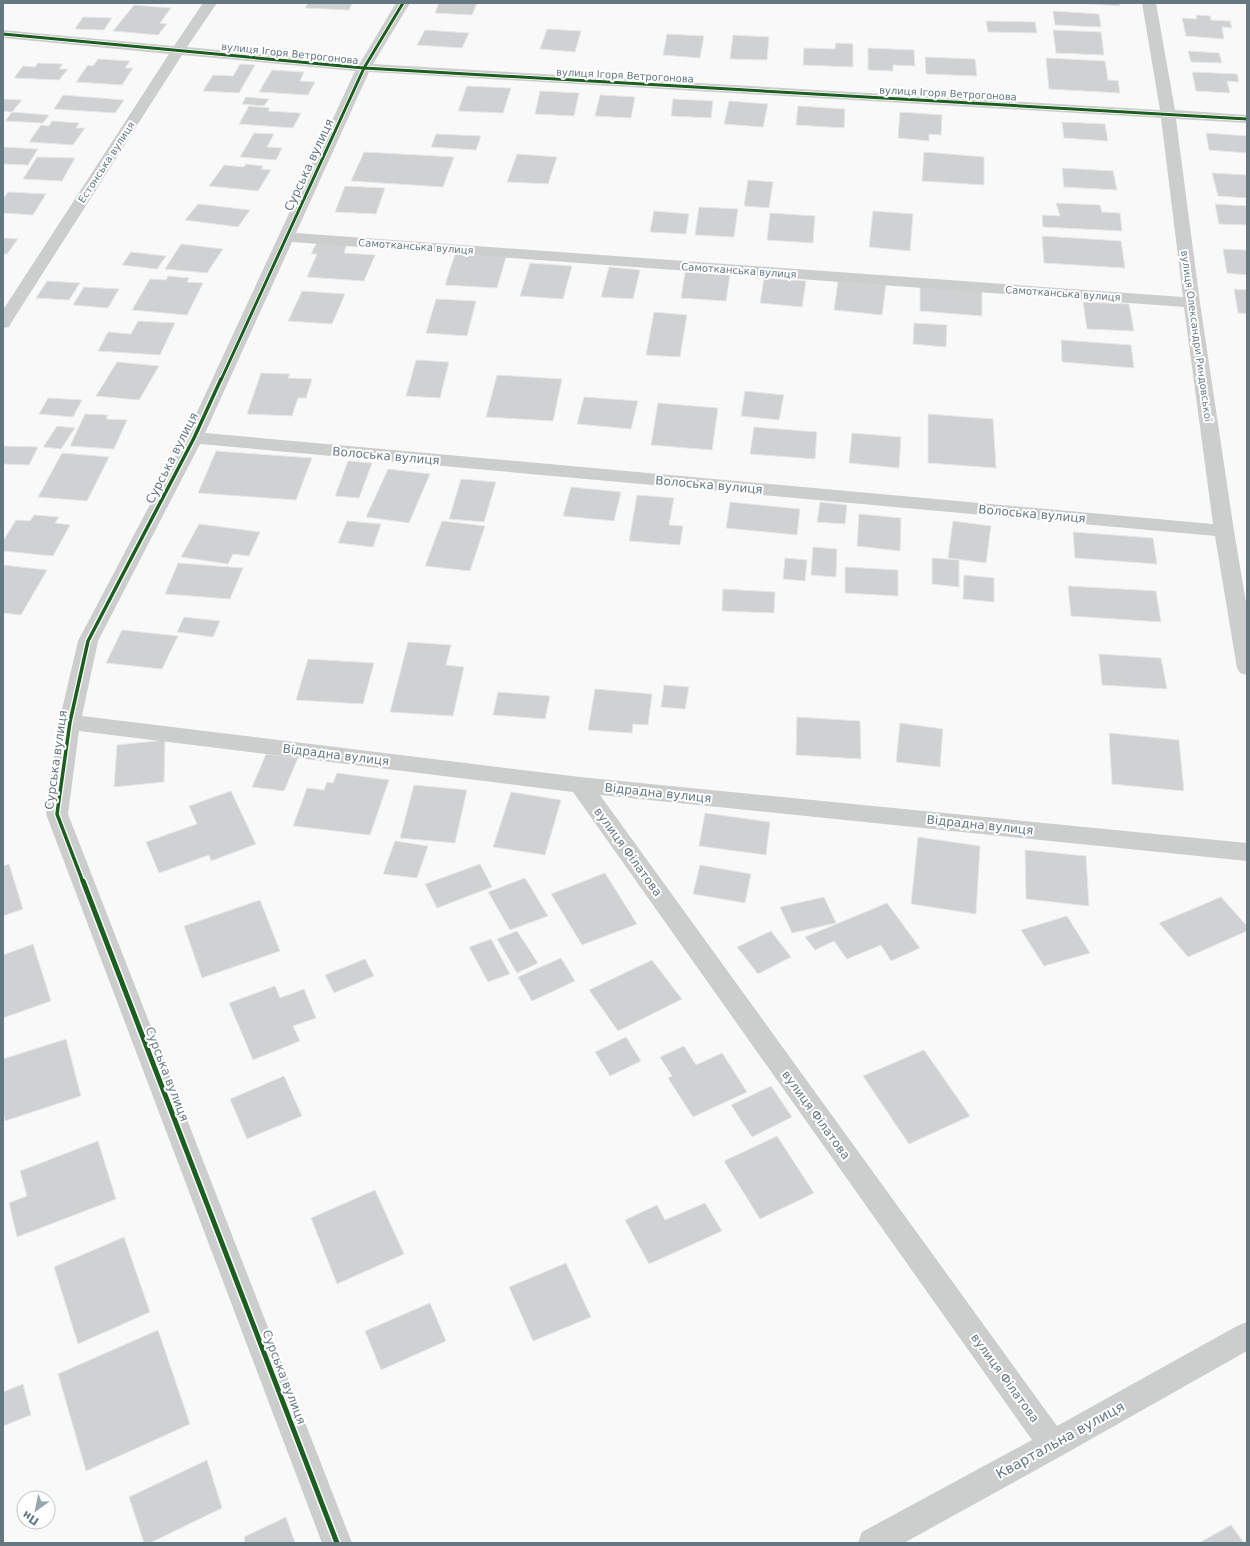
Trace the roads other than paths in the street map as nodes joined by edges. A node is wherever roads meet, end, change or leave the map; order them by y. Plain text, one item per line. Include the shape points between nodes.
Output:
1 (210, 3) edge
2 (402, 3) edge
3 (1149, 3) edge
4 (3, 34) edge
5 (178, 50) junction
6 (364, 68) junction
7 (1168, 114) junction
8 (1247, 119) edge
9 (287, 237) junction
10 (1192, 303) junction
11 (3, 323) edge
12 (194, 438) junction
13 (1224, 531) junction
14 (1247, 668) edge
15 (70, 722) junction
16 (580, 785) junction
17 (1247, 852) edge
18 (1247, 1336) edge
19 (1053, 1445) junction
20 (337, 1543) edge
21 (872, 1543) edge

1 - 5 street, Естонська вулиця
2 - 6 street, Сурська вулиця
3 - 7 street, вулиця Олександри Риндовської
4 - 5 street, вулиця Ігоря Ветрогонова
5 - 6 street, вулиця Ігоря Ветрогонова
5 - 11 street, Естонська вулиця
6 - 7 street, вулиця Ігоря Ветрогонова
6 - 9 street, Сурська вулиця
7 - 8 street, вулиця Ігоря Ветрогонова
7 - 10 street, вулиця Олександри Риндовської
9 - 10 street, Самотканська вулиця
9 - 12 street, Сурська вулиця
10 - 13 street, вулиця Олександри Риндовської
12 - 13 street, Волоська вулиця
12 - 15 street, Сурська вулиця via 88,641
13 - 14 street, вулиця Олександри Риндовської
15 - 16 street, Відрадна вулиця
15 - 20 street, Сурська вулиця via 56,814
16 - 17 street, Відрадна вулиця
16 - 19 street, вулиця Філатова
18 - 19 street, Квартальна вулиця
19 - 21 street, Квартальна вулиця

